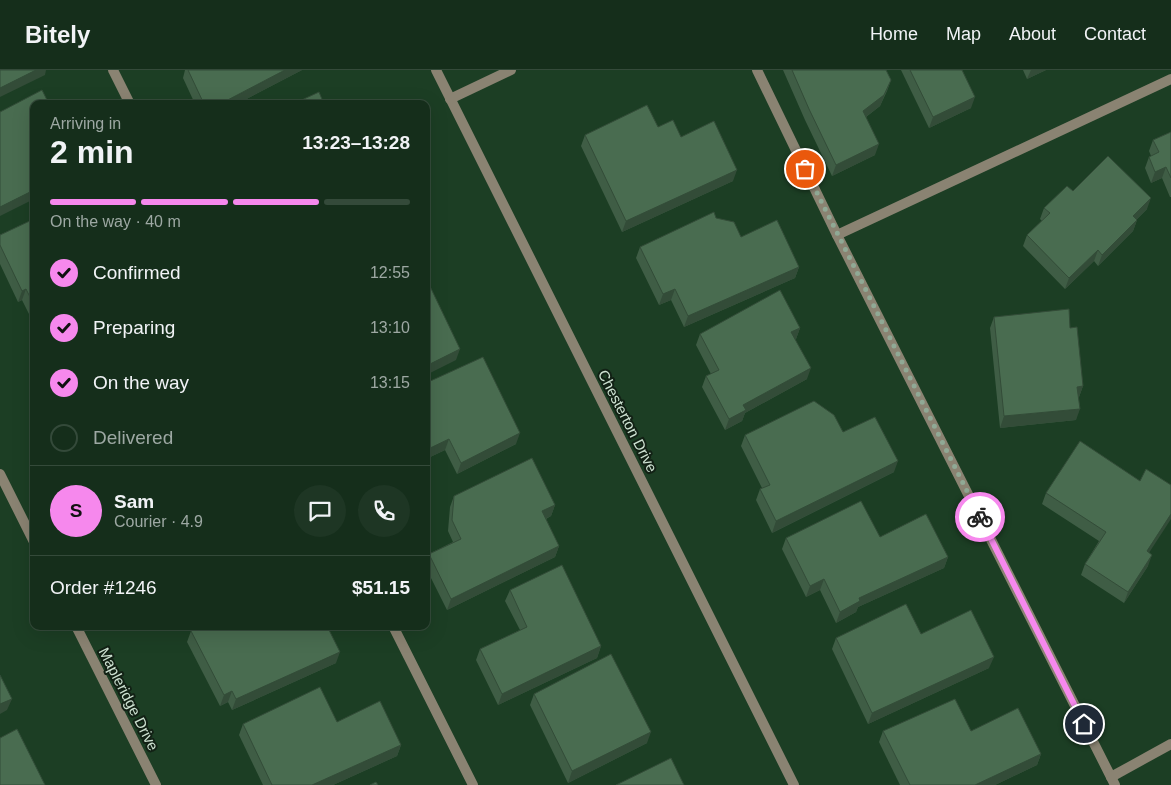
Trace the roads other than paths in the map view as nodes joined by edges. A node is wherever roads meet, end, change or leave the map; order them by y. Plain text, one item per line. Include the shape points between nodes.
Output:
1 (113, 70) edge
2 (436, 70) edge
3 (511, 70) edge
4 (757, 70) edge
5 (1171, 79) edge
6 (450, 99) junction
7 (128, 100) edge
8 (838, 234) junction
9 (0, 474) edge
10 (30, 534) edge
11 (78, 630) edge
12 (395, 630) edge
13 (1171, 744) edge
14 (1113, 781) edge
15 (156, 785) edge
16 (473, 785) edge
17 (794, 785) edge

1 - 7 street
2 - 6 street, Chesterton Drive
3 - 6 street
4 - 8 street
5 - 8 street
6 - 17 street, Chesterton Drive
8 - 14 street
9 - 10 street
11 - 15 street, Mapleridge Drive
12 - 16 street
13 - 14 street

